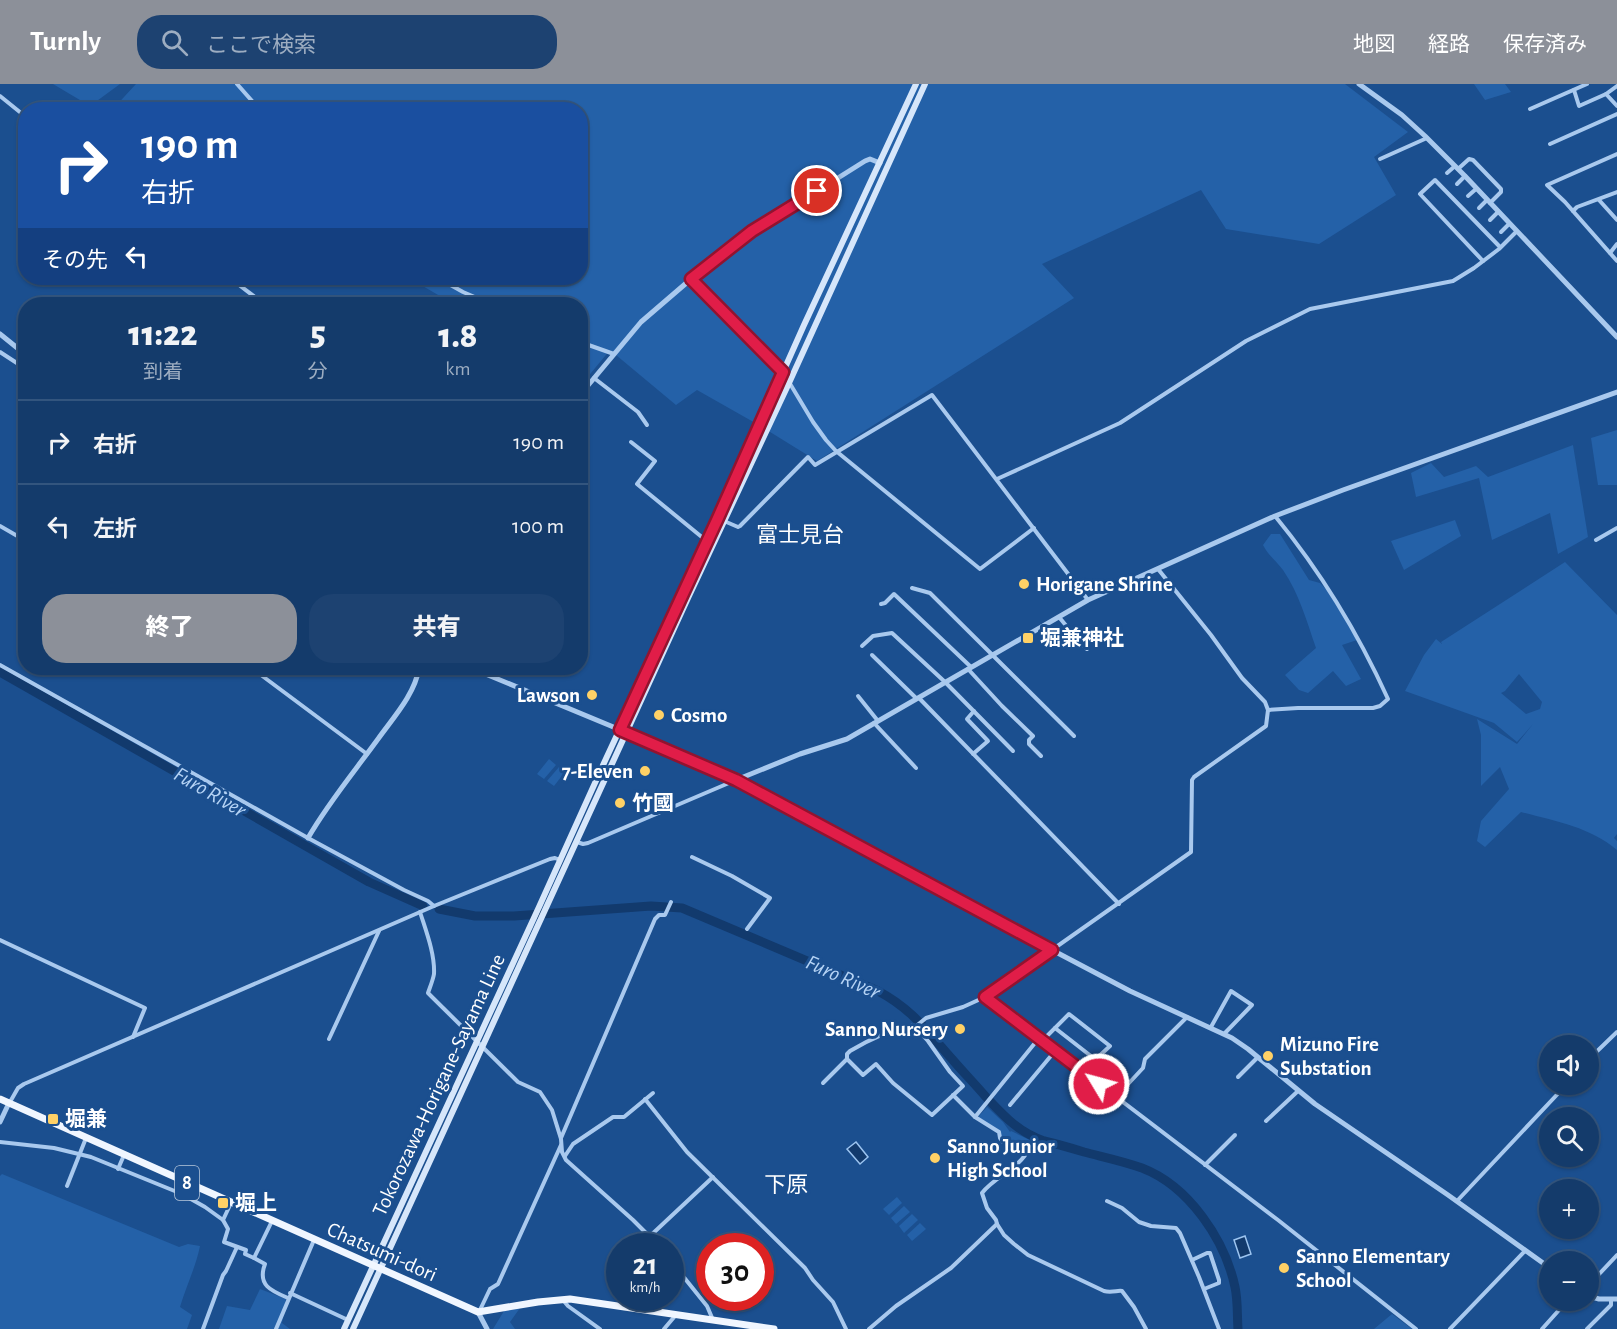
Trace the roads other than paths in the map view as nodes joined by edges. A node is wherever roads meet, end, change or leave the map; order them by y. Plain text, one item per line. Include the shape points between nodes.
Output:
1 (237, 84) edge
2 (916, 84) edge
3 (925, 84) edge
4 (1359, 84) edge
5 (1587, 84) edge
6 (1617, 86) edge
7 (1574, 90) junction
8 (1606, 94) junction
9 (0, 96) edge
10 (253, 102) edge
11 (1617, 106) edge
12 (1530, 109) dead end
13 (18, 111) edge
14 (1617, 114) edge
15 (1427, 138) junction
16 (1550, 144) dead end
17 (1617, 154) edge
18 (1380, 159) dead end
19 (880, 163) junction
20 (1456, 167) junction
21 (1447, 173) dead end
22 (1465, 176) junction
23 (1457, 184) dead end
24 (1476, 189) junction
25 (1617, 192) edge
26 (1468, 196) dead end
27 (1599, 200) junction
28 (1488, 201) junction
29 (1479, 208) dead end
30 (1573, 211) junction
31 (1498, 212) junction
32 (1490, 220) dead end
33 (1617, 220) edge
34 (1509, 224) junction
35 (1501, 232) dead end
36 (1516, 232) junction
37 (1617, 244) edge
38 (1500, 247) junction
39 (1610, 253) junction
40 (1483, 261) junction
41 (1617, 261) edge
42 (691, 279) junction
43 (239, 285) edge
44 (450, 285) edge
45 (255, 297) edge
46 (475, 297) edge
47 (0, 334) edge
48 (1617, 338) edge
49 (588, 345) edge
50 (18, 349) edge
51 (0, 352) edge
52 (614, 354) junction
53 (18, 364) edge
54 (783, 372) junction
55 (594, 378) junction
56 (789, 383) junction
57 (588, 385) edge
58 (1617, 392) edge
59 (647, 425) dead end
60 (631, 442) dead end
61 (836, 452) junction
62 (997, 479) junction
63 (1275, 516) junction
64 (724, 521) junction
65 (0, 526) edge
66 (1034, 528) junction
67 (1617, 528) edge
68 (18, 536) edge
69 (704, 538) dead end
70 (1596, 540) dead end
71 (1158, 569) junction
72 (912, 588) dead end
73 (1088, 600) junction
74 (881, 604) dead end
75 (1059, 616) junction
76 (862, 646) dead end
77 (1087, 649) dead end
78 (872, 655) dead end
79 (991, 655) junction
80 (0, 665) edge
81 (969, 668) junction
82 (261, 675) edge
83 (417, 675) edge
84 (488, 675) edge
85 (945, 682) junction
86 (858, 696) dead end
87 (917, 698) junction
88 (1268, 710) junction
89 (974, 711) junction
90 (876, 722) junction
91 (620, 730) junction
92 (627, 733) junction
93 (1074, 736) dead end
94 (1014, 751) dead end
95 (367, 754) junction
96 (973, 754) junction
97 (1041, 756) dead end
98 (916, 768) dead end
99 (736, 780) junction
100 (308, 838) junction
101 (577, 842) junction
102 (692, 856) dead end
103 (561, 860) junction
104 (671, 902) dead end
105 (1119, 904) junction
106 (434, 906) junction
107 (543, 907) junction
108 (420, 912) junction
109 (747, 929) dead end
110 (380, 931) junction
111 (0, 940) edge
112 (1052, 950) junction
113 (985, 997) junction
114 (1187, 1017) junction
115 (915, 1027) junction
116 (1055, 1028) junction
117 (1211, 1028) junction
118 (1617, 1032) edge
119 (1224, 1034) junction
120 (133, 1037) junction
121 (329, 1039) dead end
122 (1041, 1039) junction
123 (477, 1041) junction
124 (483, 1048) junction
125 (1599, 1049) edge
126 (1055, 1051) junction
127 (1257, 1058) junction
128 (847, 1059) junction
129 (1096, 1060) junction
130 (1082, 1072) junction
131 (1238, 1077) dead end
132 (823, 1083) dead end
133 (1298, 1091) junction
134 (653, 1093) dead end
135 (953, 1095) junction
136 (1557, 1095) edge
137 (1116, 1097) junction
138 (0, 1099) edge
139 (645, 1099) junction
140 (9, 1103) junction
141 (1010, 1105) dead end
142 (975, 1117) junction
143 (1266, 1121) dead end
144 (0, 1122) edge
145 (1235, 1135) dead end
146 (86, 1138) junction
147 (0, 1142) edge
148 (561, 1142) junction
149 (79, 1155) junction
150 (124, 1155) junction
151 (564, 1157) junction
152 (1205, 1165) junction
153 (118, 1169) junction
154 (713, 1178) junction
155 (67, 1186) dead end
156 (1107, 1201) dead end
157 (1457, 1201) junction
158 (231, 1203) junction
159 (223, 1220) junction
160 (272, 1221) junction
161 (997, 1224) junction
162 (645, 1233) edge
163 (653, 1233) edge
164 (314, 1240) junction
165 (237, 1247) junction
166 (1526, 1251) junction
167 (1617, 1255) edge
168 (254, 1258) junction
169 (1192, 1260) junction
170 (1539, 1260) edge
171 (378, 1267) junction
172 (1599, 1274) edge
173 (684, 1277) edge
174 (1204, 1289) junction
175 (290, 1296) junction
176 (562, 1299) junction
177 (1614, 1299) edge
178 (1558, 1311) edge
179 (478, 1312) junction
180 (676, 1315) junction
181 (348, 1320) junction
182 (714, 1321) junction
183 (734, 1326) edge
184 (753, 1327) edge
185 (203, 1329) edge
186 (276, 1329) edge
187 (344, 1329) edge
188 (353, 1329) edge
189 (487, 1329) edge
190 (600, 1329) edge
191 (664, 1329) edge
192 (774, 1329) edge
193 (846, 1329) edge
194 (869, 1329) edge
195 (1146, 1329) edge
196 (1219, 1329) edge
197 (1416, 1329) edge
198 (1450, 1329) edge
199 (1542, 1329) edge
200 (1587, 1329) edge

1 - 10 street
2 - 19 main road
3 - 56 main road
4 - 15 street
5 - 7 street
6 - 8 street
7 - 8 street via 1580,106
7 - 12 street
8 - 11 street
9 - 13 street
14 - 16 street
15 - 18 street
15 - 20 street
17 - 30 street via 1547,185
19 - 42 street via 865,161 752,231
19 - 54 main road
20 - 21 street
20 - 22 street
20 - 28 street via 1473,160 1501,189
22 - 23 street
22 - 24 street
24 - 26 street
24 - 28 street
25 - 27 street
27 - 30 street
27 - 33 street
28 - 29 street
28 - 31 street
30 - 39 street
31 - 32 street
31 - 34 street
34 - 35 street
34 - 36 street
36 - 38 street
36 - 48 street
37 - 39 street
38 - 40 street
38 - 40 street via 1435,180 1420,194
39 - 41 street
40 - 62 street via 1453,281 1296,315 1246,341 1120,423
42 - 52 street via 641,322
42 - 54 street
43 - 45 street
44 - 46 street
47 - 50 street
49 - 52 street
51 - 53 street
52 - 55 street
54 - 56 street
54 - 91 main road
55 - 57 street
55 - 59 street via 638,412
56 - 61 street
56 - 64 main road
58 - 63 street
60 - 69 street via 655,461 637,484
61 - 62 street via 932,395
61 - 64 street via 815,465 808,458 740,526
61 - 66 street via 980,569
62 - 66 street
63 - 71 street
63 - 88 street via 1341,609 1388,699 1373,708
64 - 92 main road
65 - 68 street
66 - 73 street
67 - 70 street
71 - 73 street
71 - 88 street
72 - 79 street via 930,593
73 - 75 street
74 - 81 street via 894,594
75 - 77 street
75 - 79 street
76 - 85 street via 873,636 892,633
78 - 87 street
79 - 81 street
79 - 93 street
80 - 100 street
81 - 85 street
81 - 97 street via 1033,736 1029,744
82 - 95 street
83 - 95 street via 411,691
84 - 91 street
85 - 87 street
85 - 89 street
86 - 90 street
87 - 90 street
87 - 96 street
88 - 105 street via 1266,726 1192,780 1191,852
89 - 94 street
89 - 96 street via 967,719 988,741
90 - 98 street
90 - 99 street via 847,739
91 - 92 street
91 - 103 main road
92 - 99 street
92 - 101 main road
95 - 100 street
96 - 105 street
99 - 101 street via 588,843
99 - 112 street
100 - 106 street
101 - 107 main road
102 - 109 street via 770,898
103 - 106 street via 550,859
103 - 107 main road
104 - 148 street via 665,915 655,919
105 - 112 street
106 - 108 street
107 - 123 main road, Tokorozawa-Horigane-Sayama Line via 533,920
107 - 124 main road, Tokorozawa-Horigane-Sayama Line via 541,920
108 - 110 street
108 - 123 street via 434,969 428,993
110 - 120 street
110 - 121 street
111 - 120 street via 145,1008
112 - 113 street
112 - 114 street
113 - 115 street via 924,1019
113 - 122 street
114 - 117 street
114 - 137 street via 1145,1059 1143,1068
115 - 128 street via 887,1032 850,1051
115 - 135 street via 963,1086
116 - 122 street
116 - 129 street
116 - 129 street via 1069,1014 1110,1047
117 - 119 street
117 - 119 street via 1232,991 1252,1005
118 - 125 street
119 - 127 street
120 - 140 street via 24,1084
122 - 126 street
122 - 142 street
123 - 124 street
123 - 171 main road, Tokorozawa-Horigane-Sayama Line
124 - 148 street via 518,1082 540,1092 552,1110
124 - 171 main road, Tokorozawa-Horigane-Sayama Line
126 - 130 street
126 - 141 street
127 - 131 street
127 - 133 street
128 - 132 street
128 - 135 street via 863,1075 876,1064 932,1114
129 - 130 street
130 - 137 street
133 - 143 street
133 - 157 street
134 - 139 street
135 - 142 street
136 - 157 street
137 - 152 street
138 - 140 main road, Chatsumi-dori / 8
139 - 151 street via 624,1118 613,1117 573,1144
139 - 154 street
140 - 144 street
140 - 146 main road, Chatsumi-dori / 8
142 - 161 street via 999,1132 1004,1142 1027,1145 1030,1149 982,1194
145 - 152 street
146 - 149 street
146 - 150 main road, Chatsumi-dori / 8
147 - 149 street
148 - 151 street
148 - 179 street via 498,1284 490,1289
149 - 153 street
149 - 155 street
150 - 153 street
150 - 158 main road, Chatsumi-dori / 8
151 - 162 street
152 - 197 street
153 - 159 street via 182,1194
154 - 163 street
154 - 193 street via 805,1268 833,1302
156 - 169 street via 1139,1222 1176,1228
157 - 166 street
158 - 159 street
158 - 160 main road, Chatsumi-dori / 8
159 - 165 street via 228,1229 224,1242
160 - 164 main road, Chatsumi-dori / 8
160 - 168 street
161 - 194 street via 951,1268
161 - 195 street via 1008,1240 1028,1255 1104,1291 1122,1291
164 - 171 main road, Chatsumi-dori / 8
164 - 175 street
165 - 168 street
165 - 185 street
166 - 170 street
166 - 198 street
167 - 172 street
168 - 175 street via 265,1264 263,1282 271,1291
169 - 174 street
169 - 174 street via 1210,1253 1219,1282
171 - 179 main road, Chatsumi-dori / 8
171 - 181 main road, Tokorozawa-Horigane-Sayama Line
171 - 188 main road, Tokorozawa-Horigane-Sayama Line
173 - 182 street
174 - 196 street
175 - 181 street
175 - 186 street
176 - 179 main road
176 - 180 main road
176 - 190 street
177 - 200 street
178 - 199 street
179 - 189 street
180 - 182 main road
180 - 191 street
181 - 187 main road, Tokorozawa-Horigane-Sayama Line
182 - 183 main road
183 - 184 main road
184 - 192 main road

